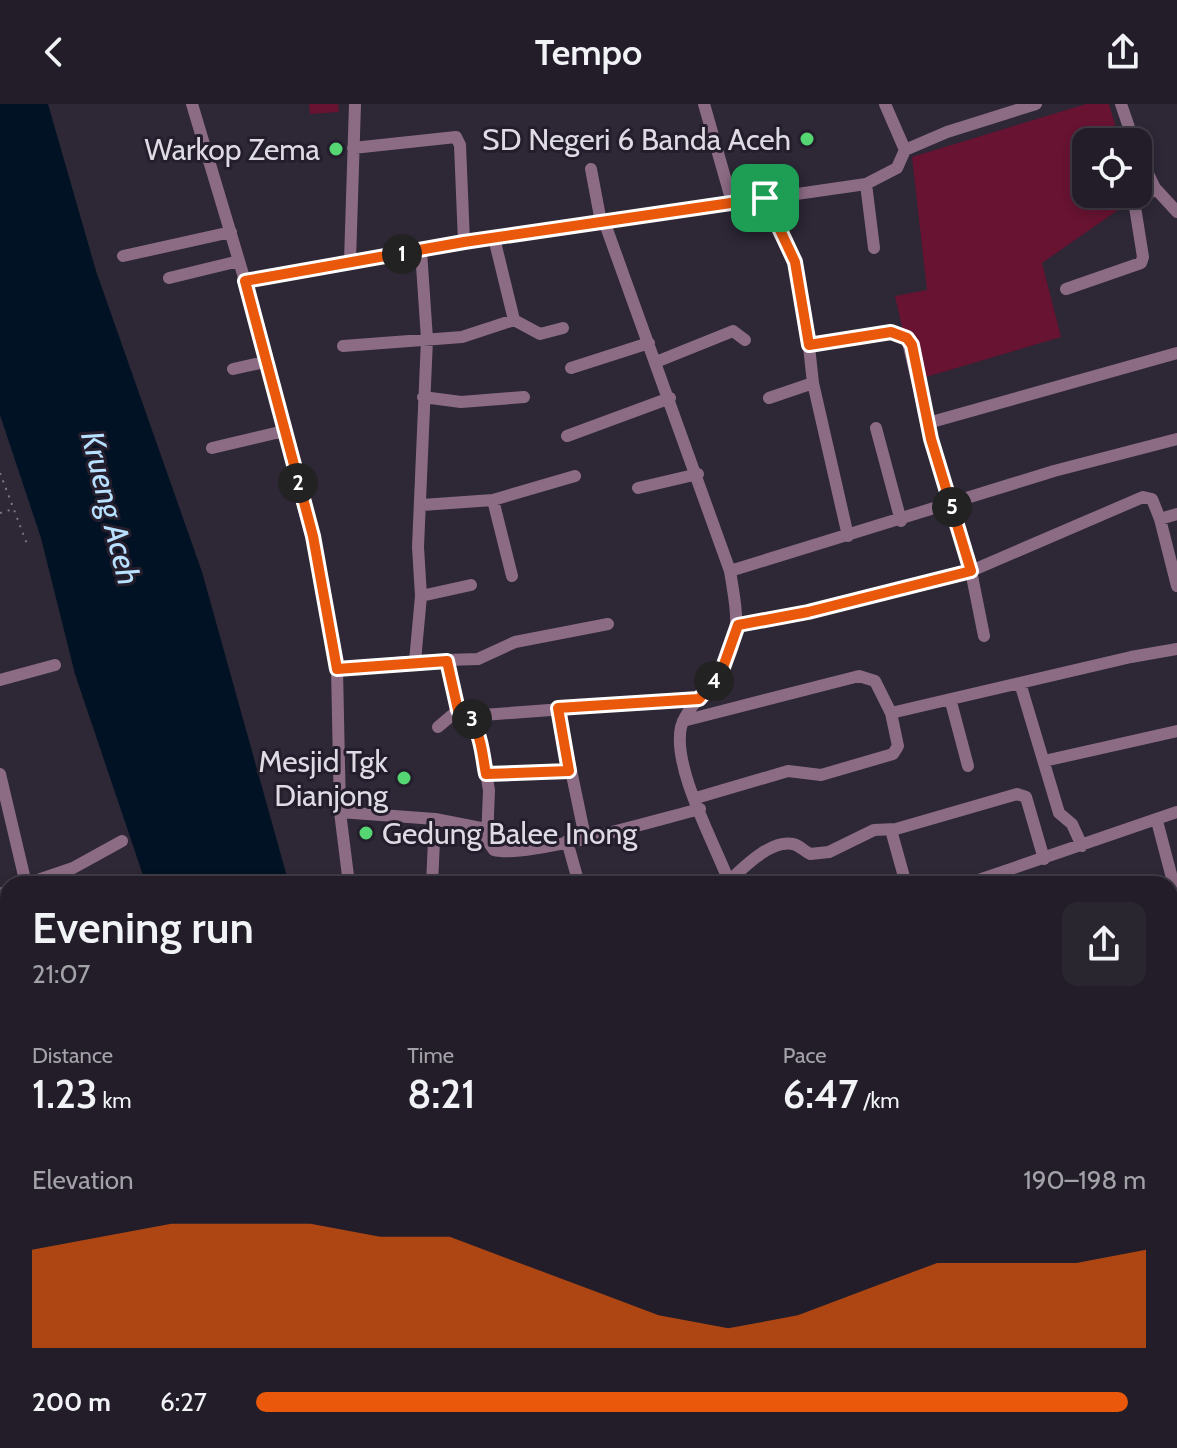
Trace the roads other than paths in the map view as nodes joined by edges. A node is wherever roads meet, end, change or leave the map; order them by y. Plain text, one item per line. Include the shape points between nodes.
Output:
1 (192, 104) edge
2 (355, 104) edge
3 (704, 104) edge
4 (885, 104) edge
5 (1036, 104) edge
6 (1121, 104) edge
7 (1129, 128) edge
8 (353, 148) junction
9 (905, 150) junction
10 (591, 169) dead end
11 (1152, 182) edge
12 (866, 184) junction
13 (1155, 188) junction
14 (765, 198) junction
15 (732, 202) junction
16 (1177, 212) edge
17 (602, 222) junction
18 (231, 232) junction
19 (494, 238) junction
20 (464, 242) junction
21 (874, 248) dead end
22 (421, 251) junction
23 (123, 256) dead end
24 (239, 261) junction
25 (350, 261) junction
26 (169, 278) dead end
27 (245, 281) junction
28 (1066, 289) dead end
29 (514, 320) junction
30 (563, 328) dead end
31 (427, 339) junction
32 (745, 340) dead end
33 (649, 343) junction
34 (809, 345) junction
35 (343, 346) dead end
36 (1177, 353) edge
37 (265, 362) junction
38 (656, 362) junction
39 (571, 368) dead end
40 (233, 369) dead end
41 (813, 383) junction
42 (423, 397) junction
43 (524, 397) dead end
44 (670, 398) junction
45 (769, 398) dead end
46 (928, 423) junction
47 (876, 428) dead end
48 (284, 431) junction
49 (567, 436) dead end
50 (1177, 439) edge
51 (212, 448) dead end
52 (698, 474) junction
53 (575, 476) dead end
54 (638, 488) dead end
55 (493, 500) junction
56 (951, 504) junction
57 (422, 505) junction
58 (1177, 514) edge
59 (1160, 519) junction
60 (901, 521) junction
61 (848, 536) junction
62 (730, 571) junction
63 (971, 571) junction
64 (512, 576) dead end
65 (471, 585) dead end
66 (1177, 586) edge
67 (421, 596) junction
68 (608, 624) dead end
69 (738, 625) junction
70 (984, 636) dead end
71 (1177, 649) edge
72 (415, 661) junction
73 (447, 661) junction
74 (55, 665) dead end
75 (337, 669) junction
76 (0, 680) edge
77 (1020, 683) junction
78 (699, 699) junction
79 (951, 702) junction
80 (558, 708) junction
81 (464, 713) junction
82 (891, 713) junction
83 (683, 721) junction
84 (438, 727) dead end
85 (1177, 731) edge
86 (1044, 761) junction
87 (968, 766) dead end
88 (569, 771) junction
89 (0, 774) edge
90 (486, 774) junction
91 (698, 803) junction
92 (340, 812) junction
93 (1177, 812) edge
94 (435, 819) junction
95 (1157, 821) junction
96 (486, 829) junction
97 (891, 830) junction
98 (585, 837) junction
99 (122, 841) dead end
100 (567, 841) junction
101 (1082, 846) junction
102 (1044, 859) junction
103 (24, 876) edge
104 (50, 876) edge
105 (348, 876) edge
106 (432, 876) edge
107 (577, 876) edge
108 (727, 876) edge
109 (738, 876) edge
110 (904, 876) edge
111 (992, 876) edge
112 (1171, 876) edge

1 - 18 street
2 - 8 street
3 - 15 street
4 - 9 street
5 - 9 street
6 - 7 street
8 - 20 street via 456,137
8 - 25 street
9 - 12 street via 897,168
10 - 17 street
11 - 13 street
12 - 14 street
12 - 21 street
13 - 16 street
13 - 28 street via 1135,207 1141,263
14 - 15 street
14 - 34 street via 795,262
15 - 17 street
17 - 19 street
17 - 33 street
18 - 23 street
18 - 24 street
19 - 20 street
19 - 29 street
20 - 22 street
22 - 25 street
22 - 31 street
24 - 26 street
24 - 27 street
25 - 27 street
27 - 37 street
29 - 30 street via 540,334
29 - 31 street via 462,337
31 - 35 street
31 - 42 street
32 - 38 street via 733,331
33 - 38 street
33 - 39 street
34 - 41 street
34 - 46 street via 891,332 907,338
36 - 46 street
37 - 40 street
37 - 48 street
38 - 44 street
41 - 45 street
41 - 61 street
42 - 43 street via 461,402
42 - 57 street
44 - 49 street
44 - 52 street
46 - 56 street
47 - 60 street
48 - 51 street
48 - 75 street via 313,536
50 - 56 street
52 - 54 street
52 - 62 street
53 - 55 street
55 - 57 street
55 - 64 street
56 - 60 street
56 - 63 street
57 - 67 street
58 - 59 street
59 - 63 street via 1152,499 1143,497
59 - 66 street
60 - 61 street
61 - 62 street
62 - 69 street
63 - 69 street
63 - 70 street
65 - 67 street
67 - 72 street
68 - 73 street via 515,642 478,659
69 - 78 street via 721,673
71 - 77 street
72 - 73 street
72 - 75 street
73 - 81 street
74 - 76 street
75 - 92 street
77 - 79 street
77 - 86 street
78 - 80 street
78 - 83 street
79 - 82 street
79 - 87 street
80 - 81 street
80 - 88 street
81 - 84 street
81 - 90 street via 478,729
82 - 83 street via 875,681 859,676
82 - 91 street via 898,746 893,754 821,775 788,771
83 - 91 street via 680,751
85 - 86 street
86 - 101 street via 1059,813 1072,824
88 - 90 street
88 - 98 street
89 - 103 street
90 - 96 street
91 - 98 street
91 - 108 street
92 - 94 street
92 - 105 street
93 - 95 street
94 - 96 street
94 - 106 street
95 - 101 street
95 - 112 street
96 - 100 street via 489,845 500,852
97 - 102 street via 1023,794
97 - 109 street via 874,830 829,852 810,854 796,844 781,845
97 - 110 street
98 - 100 street
99 - 104 street
100 - 107 street
101 - 102 street
102 - 111 street

